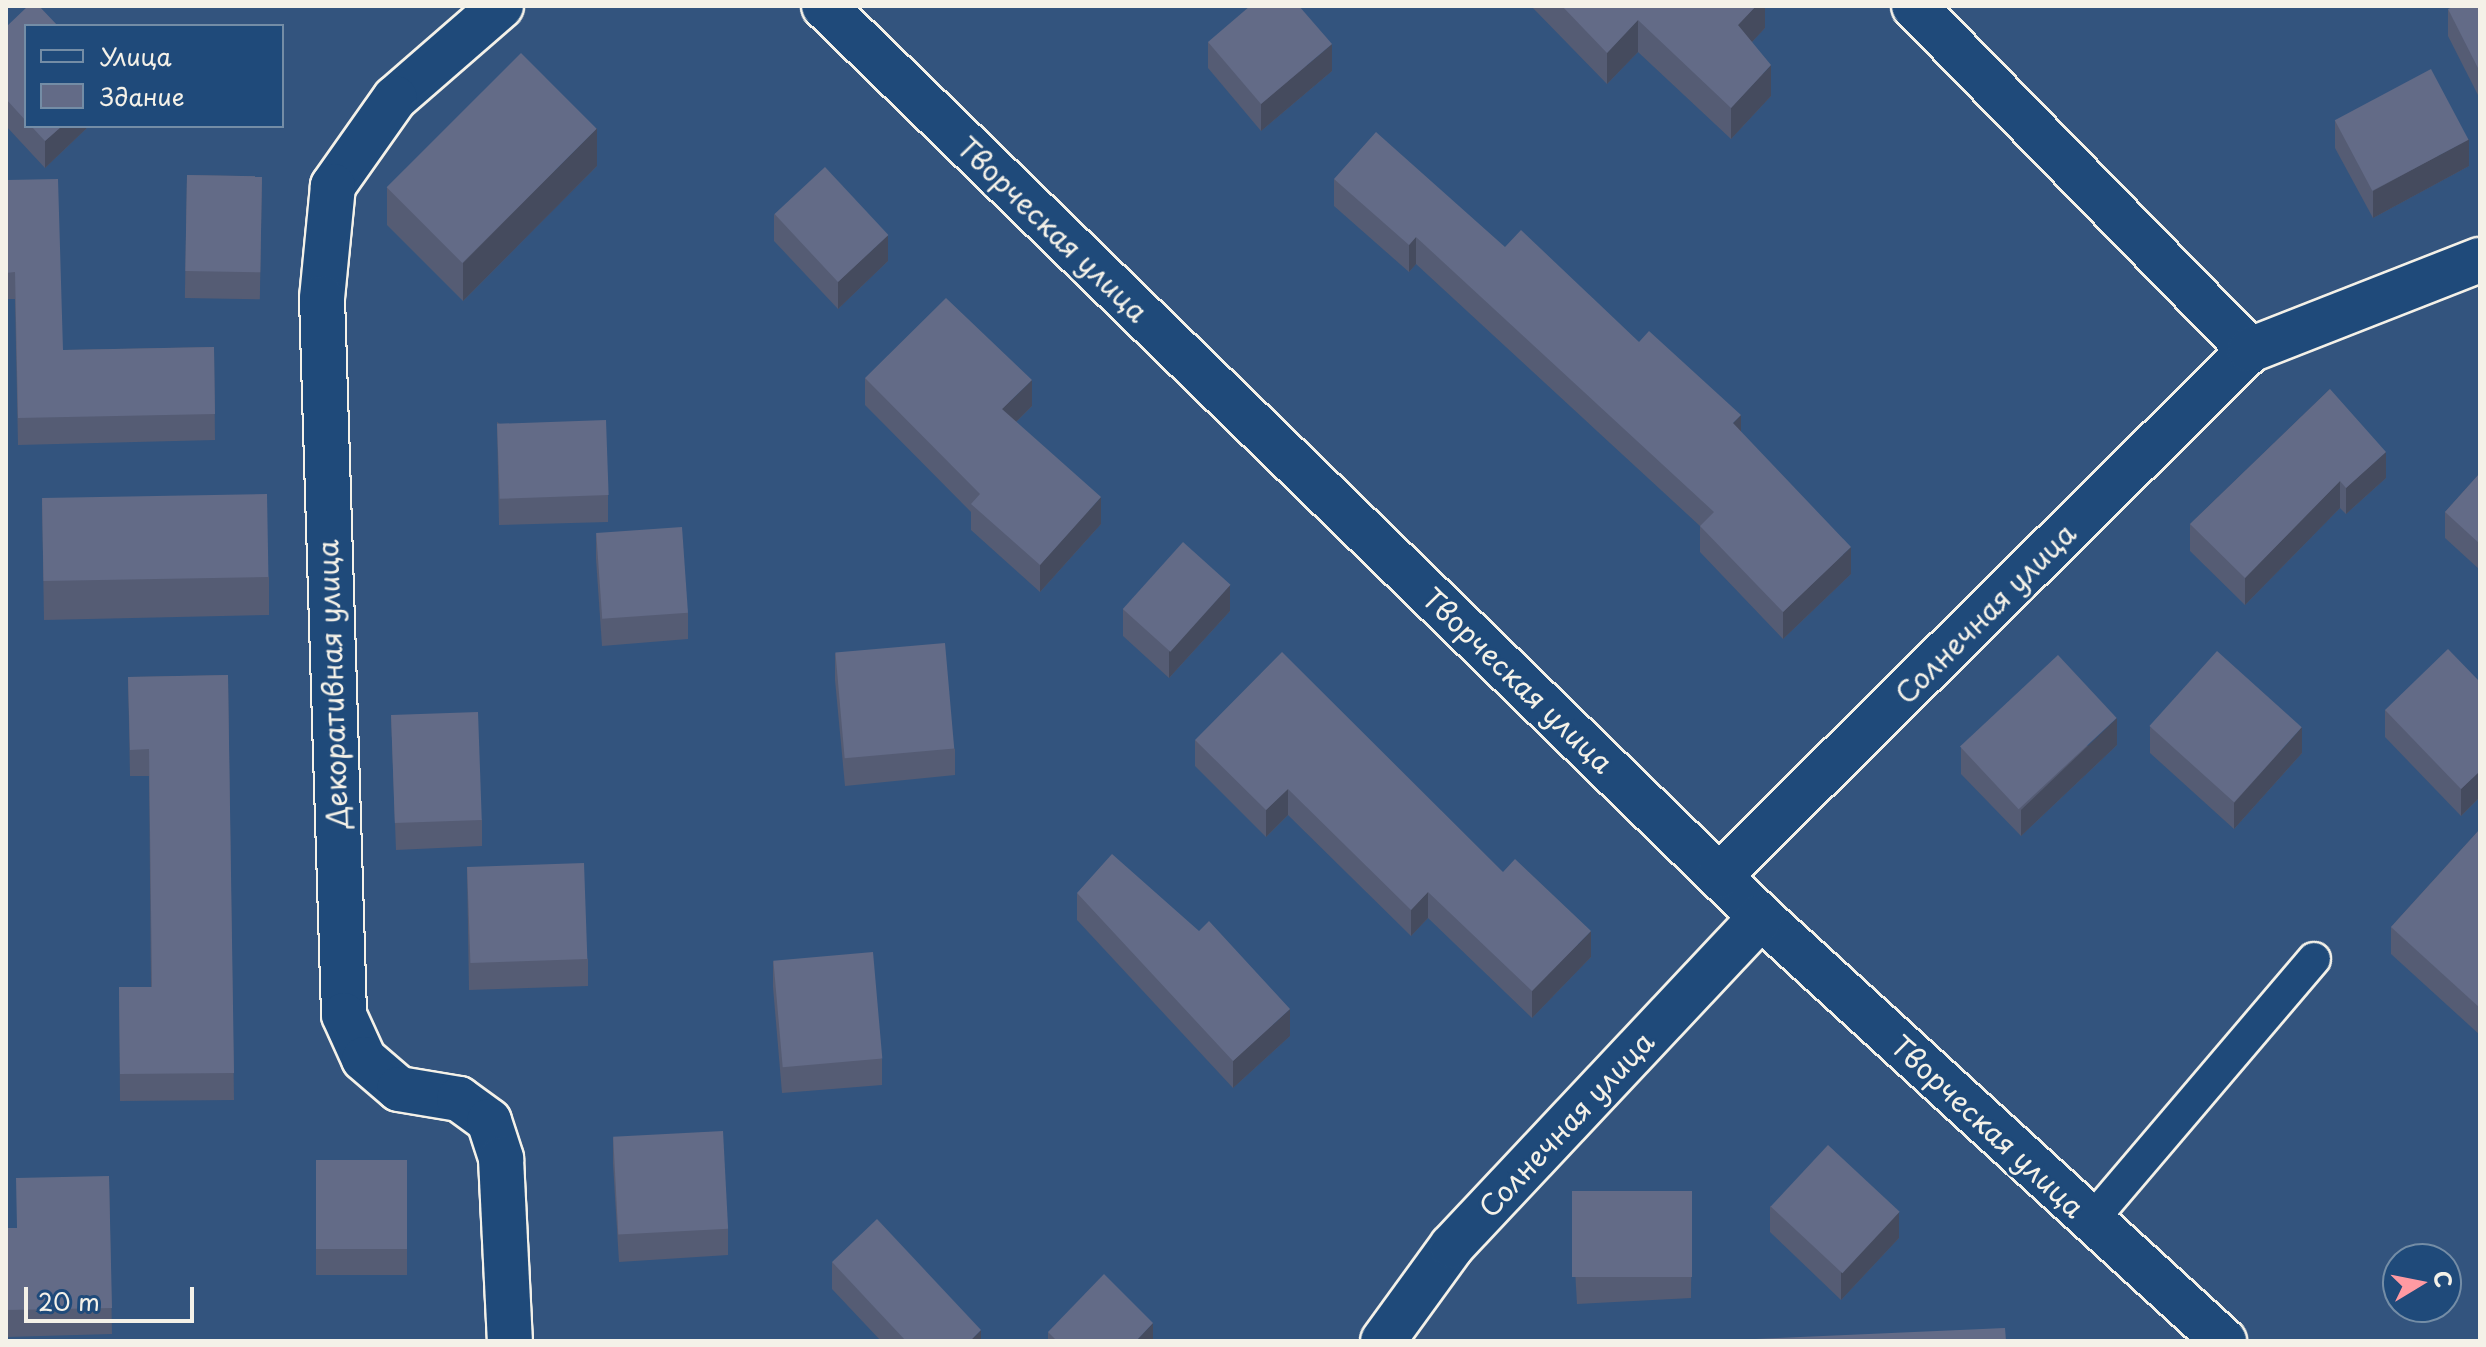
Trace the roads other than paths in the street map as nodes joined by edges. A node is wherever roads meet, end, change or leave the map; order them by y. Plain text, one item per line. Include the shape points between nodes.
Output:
1 (501, 6) edge
2 (824, 6) edge
3 (1914, 6) edge
4 (2480, 260) edge
5 (2250, 350) junction
6 (1719, 876) junction
7 (1761, 917) junction
8 (2314, 959) dead end
9 (2091, 1221) junction
10 (510, 1341) edge
11 (1383, 1341) edge
12 (2224, 1341) edge

1 - 10 street, Декоративная улица via 395,98 333,186 322,298 344,1015 364,1059 399,1089 459,1099 489,1121 501,1159
2 - 6 street, Творческая улица
3 - 5 street
4 - 5 street, Солнечная улица
5 - 6 street, Солнечная улица
6 - 7 street, Творческая улица
7 - 9 street, Творческая улица
7 - 11 street, Солнечная улица via 1452,1246
8 - 9 lane
9 - 12 street, Творческая улица

